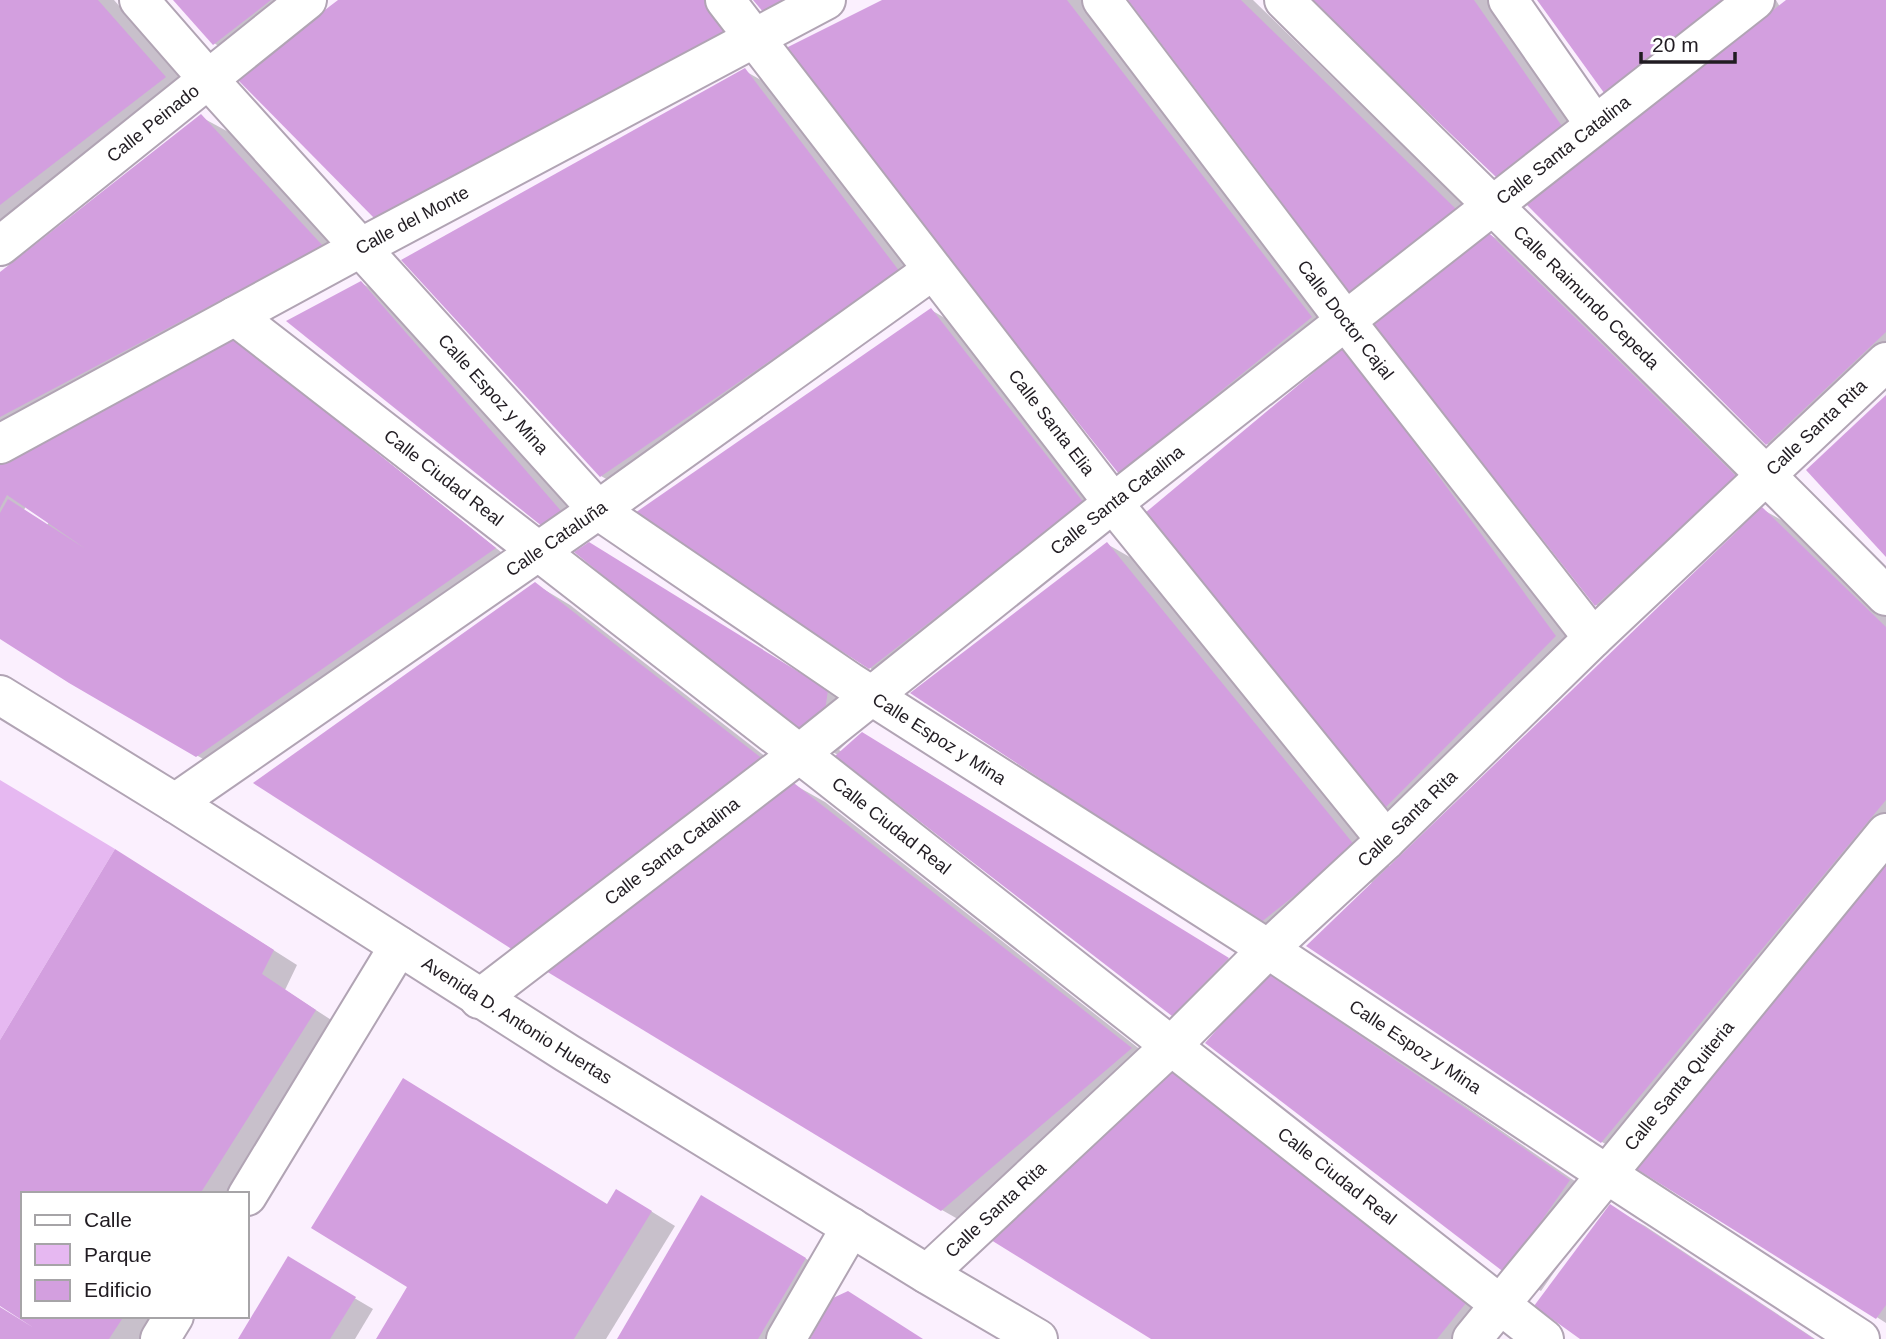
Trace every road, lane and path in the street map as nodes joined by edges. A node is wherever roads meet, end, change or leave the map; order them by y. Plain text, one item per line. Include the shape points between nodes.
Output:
1 (139, 0) edge
2 (307, 0) edge
3 (725, 0) edge
4 (826, 0) edge
5 (1102, 0) edge
6 (1284, 0) edge
7 (1508, 0) edge
8 (1755, 0) edge
9 (754, 37) junction
10 (208, 79) junction
11 (1595, 125) junction
12 (1492, 206) junction
13 (0, 246) edge
14 (360, 248) junction
15 (933, 270) junction
16 (235, 316) junction
17 (1345, 320) junction
18 (1886, 362) edge
19 (0, 444) edge
20 (1766, 474) junction
21 (1113, 503) junction
22 (598, 510) junction
23 (537, 551) junction
24 (1886, 596) edge
25 (1593, 638) junction
26 (0, 695) edge
27 (871, 695) junction
28 (799, 754) junction
29 (175, 803) junction
30 (1886, 833) edge
31 (1386, 840) junction
32 (399, 946) junction
33 (1268, 949) junction
34 (479, 999) junction
35 (1172, 1045) junction
36 (1608, 1175) junction
37 (248, 1194) edge
38 (851, 1227) junction
39 (927, 1274) junction
40 (1501, 1306) junction
41 (173, 1318) edge
42 (160, 1339) edge
43 (786, 1339) edge
44 (1038, 1339) edge
45 (1472, 1339) edge
46 (1545, 1339) edge
47 (1860, 1339) edge

1 - 10 street, Calle Espoz y Mina
2 - 10 street, Calle Peinado
3 - 9 street, Calle Santa Elia
4 - 9 street, Calle del Monte
5 - 17 street, Calle Doctor Cajal
6 - 12 street, Calle Raimundo Cepeda
7 - 11 street
8 - 11 street, Calle Santa Catalina
9 - 14 street, Calle del Monte
9 - 15 street, Calle Santa Elia
10 - 13 street, Calle Peinado
10 - 14 street, Calle Espoz y Mina
11 - 12 street, Calle Santa Catalina
12 - 17 street, Calle Santa Catalina
12 - 20 street, Calle Raimundo Cepeda
14 - 16 street, Calle del Monte
14 - 22 street, Calle Espoz y Mina
15 - 21 street, Calle Santa Elia
15 - 22 street, Calle Cataluña
16 - 19 street, Calle del Monte
16 - 23 street, Calle Ciudad Real
17 - 21 street, Calle Santa Catalina
17 - 25 street, Calle Doctor Cajal
18 - 20 street, Calle Santa Rita
20 - 24 street, Calle Raimundo Cepeda
20 - 25 street, Calle Santa Rita
21 - 27 street, Calle Santa Catalina
21 - 31 street, Calle Santa Elia
22 - 23 street, Calle Cataluña
22 - 27 street, Calle Espoz y Mina
23 - 28 street, Calle Ciudad Real
23 - 29 street, Calle Cataluña
25 - 31 street, Calle Santa Rita
26 - 29 street, Avenida D. Antonio Huertas
27 - 28 street, Calle Santa Catalina
27 - 33 street, Calle Espoz y Mina
28 - 34 street, Calle Santa Catalina
28 - 35 street, Calle Ciudad Real
29 - 32 street, Avenida D. Antonio Huertas
30 - 36 street, Calle Santa Quiteria
31 - 33 street, Calle Santa Rita
32 - 34 street, Avenida D. Antonio Huertas
32 - 37 street
33 - 35 street, Calle Santa Rita
33 - 36 street, Calle Espoz y Mina
34 - 38 street, Avenida D. Antonio Huertas
35 - 39 street, Calle Santa Rita
35 - 40 street, Calle Ciudad Real
36 - 40 street, Calle Santa Quiteria
36 - 47 street, Calle Espoz y Mina
38 - 39 street, Avenida D. Antonio Huertas
38 - 43 street
39 - 44 street, Avenida D. Antonio Huertas
40 - 45 street, Calle Santa Quiteria
40 - 46 street, Calle Ciudad Real
41 - 42 street

